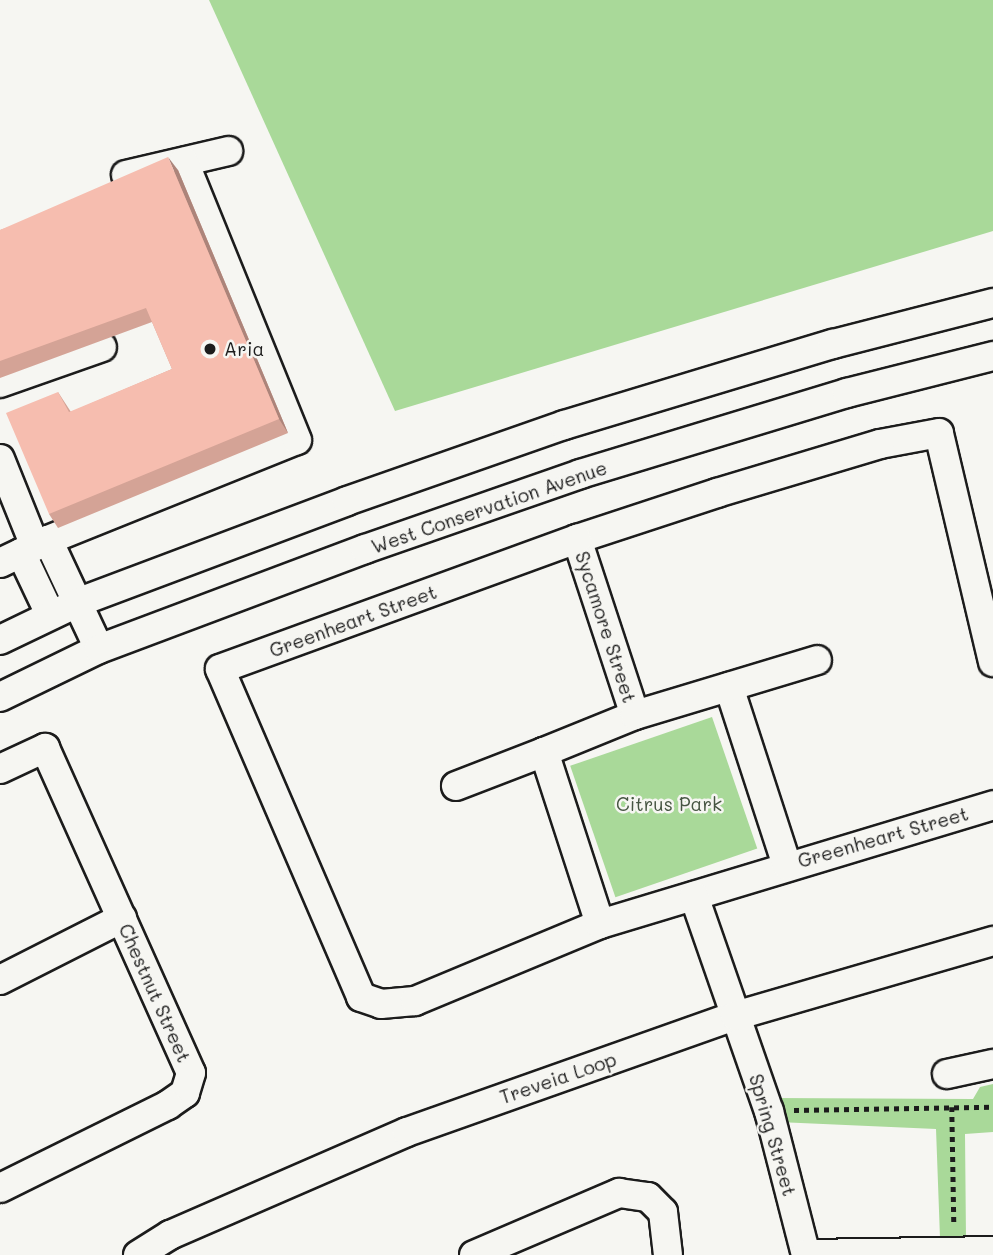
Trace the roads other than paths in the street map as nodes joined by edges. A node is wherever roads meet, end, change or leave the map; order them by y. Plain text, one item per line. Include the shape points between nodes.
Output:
1 (228, 151) dead end
2 (184, 162) junction
3 (126, 174) edge
4 (993, 303) edge
5 (102, 346) edge
6 (993, 356) edge
7 (0, 383) edge
8 (0, 459) edge
9 (577, 539) junction
10 (26, 550) edge
11 (79, 602) junction
12 (50, 614) junction
13 (0, 640) edge
14 (99, 649) junction
15 (817, 660) dead end
16 (993, 662) edge
17 (729, 687) junction
18 (0, 697) edge
19 (635, 715) junction
20 (544, 752) junction
21 (0, 769) edge
22 (456, 786) dead end
23 (993, 805) edge
24 (788, 866) junction
25 (694, 896) junction
26 (122, 918) junction
27 (600, 924) junction
28 (993, 941) edge
29 (0, 980) edge
30 (735, 1016) junction
31 (993, 1064) edge
32 (947, 1074) dead end
33 (0, 1188) edge
34 (993, 1251) edge
35 (138, 1255) edge
36 (474, 1255) edge
37 (668, 1255) edge
38 (806, 1255) edge

1 - 2 street
2 - 3 street
2 - 10 street via 297,440
4 - 11 street via 833,344 564,425
5 - 7 street
6 - 14 street, West Conservation Avenue via 847,393 580,474
8 - 10 street
9 - 16 street, Greenheart Street via 880,444 939,433
9 - 19 street, Sycamore Street
9 - 27 street, Greenheart Street via 220,669 361,997 381,1004 415,1001
10 - 11 street
10 - 12 street
11 - 12 street
11 - 14 street
12 - 13 street
14 - 18 street, West Conservation Avenue
15 - 17 street, Sycamore Street
17 - 19 street, Sycamore Street
17 - 24 street
19 - 20 street, Sycamore Street
20 - 22 street, Sycamore Street
20 - 27 street
21 - 26 street, Chestnut Street via 44,748
23 - 24 street, Greenheart Street
24 - 25 street, Greenheart Street
25 - 27 street, Greenheart Street
25 - 30 street
26 - 29 street
26 - 33 street, Chestnut Street via 191,1073 185,1093
28 - 30 street, Treveia Loop
30 - 35 street, Treveia Loop via 407,1132 170,1235
30 - 38 street, Spring Street via 769,1111
31 - 32 street
34 - 38 street
36 - 37 street via 619,1193 648,1197 663,1212

